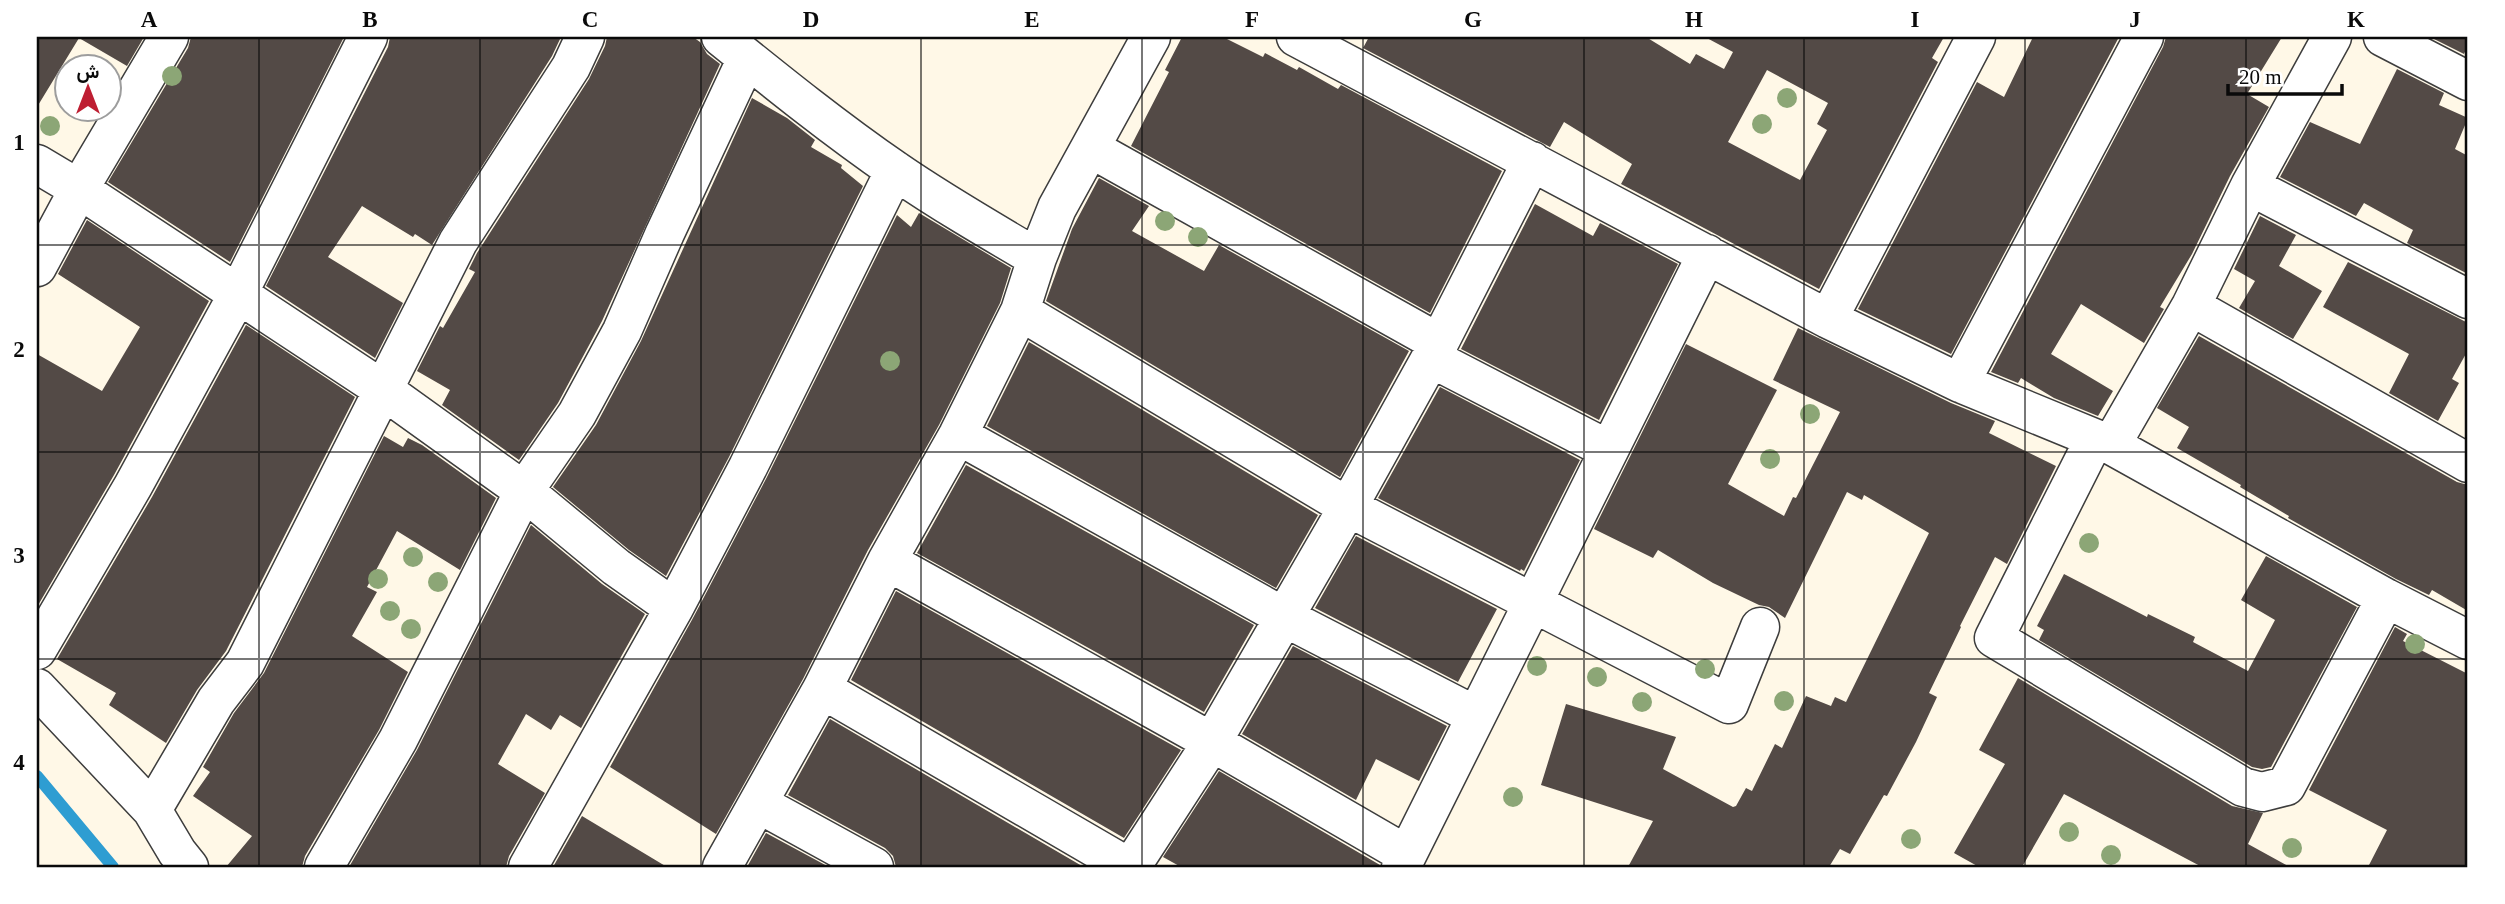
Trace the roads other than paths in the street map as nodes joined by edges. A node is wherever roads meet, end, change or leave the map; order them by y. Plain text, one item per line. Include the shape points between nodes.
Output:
1 (169, 37) edge
2 (368, 37) edge
3 (585, 37) edge
4 (1151, 37) edge
5 (1296, 37) edge
6 (1976, 37) edge
7 (2144, 37) edge
8 (2332, 37) edge
9 (2383, 37) edge
10 (734, 47) edge
11 (2468, 81) edge
12 (1090, 148) junction
13 (1532, 162) junction
14 (37, 164) edge
15 (895, 170) junction
16 (2250, 186) junction
17 (79, 189) junction
18 (1707, 254) junction
19 (1037, 258) junction
20 (37, 267) edge
21 (238, 294) junction
22 (2468, 299) edge
23 (2191, 306) junction
24 (1020, 311) junction
25 (1828, 319) junction
26 (1435, 350) junction
27 (1960, 383) junction
28 (382, 389) junction
29 (958, 435) junction
30 (2103, 443) junction
31 (1609, 450) junction
32 (2468, 463) edge
33 (524, 491) junction
34 (1348, 507) junction
35 (887, 561) junction
36 (2386, 598) junction
37 (1532, 603) junction
38 (674, 608) junction
39 (1283, 617) junction
40 (1760, 627) dead end
41 (2468, 640) edge
42 (37, 650) edge
43 (37, 688) edge
44 (822, 689) junction
45 (1476, 716) junction
46 (1212, 742) junction
47 (759, 804) junction
48 (152, 810) junction
49 (1404, 861) edge
50 (188, 867) edge
51 (324, 867) edge
52 (528, 867) edge
53 (722, 867) edge
54 (874, 867) edge
55 (1130, 867) edge

1 - 17 street
2 - 21 street
3 - 28 street via 458,242
4 - 12 street
5 - 13 street
6 - 25 street
7 - 27 street
8 - 16 street
9 - 11 street
10 - 15 street
10 - 33 street via 665,233 622,331 577,414
12 - 19 street via 1057,208
12 - 26 street
13 - 18 street
13 - 26 street
14 - 17 street
15 - 19 street
15 - 38 street
16 - 22 street
16 - 23 street
17 - 20 street
17 - 21 street
18 - 25 street
18 - 31 street
19 - 24 street
21 - 28 street
21 - 42 street
23 - 30 street
23 - 32 street
24 - 29 street
24 - 34 street
25 - 27 street
26 - 31 street
26 - 34 street
27 - 30 street
28 - 33 street
28 - 48 street via 245,663 216,701
29 - 35 street
29 - 39 street
30 - 36 street
30 - 36 street via 1994,638 2243,786 2262,792 2286,786
31 - 37 street
33 - 38 street
33 - 51 street via 398,740
34 - 37 street
34 - 39 street
35 - 44 street
35 - 46 street
36 - 41 street
37 - 40 street via 1729,704
37 - 45 street
38 - 52 street
39 - 45 street
39 - 46 street
43 - 48 street
44 - 47 street
44 - 55 street
45 - 49 street
46 - 49 street
46 - 55 street
47 - 53 street
47 - 54 street
48 - 50 street

